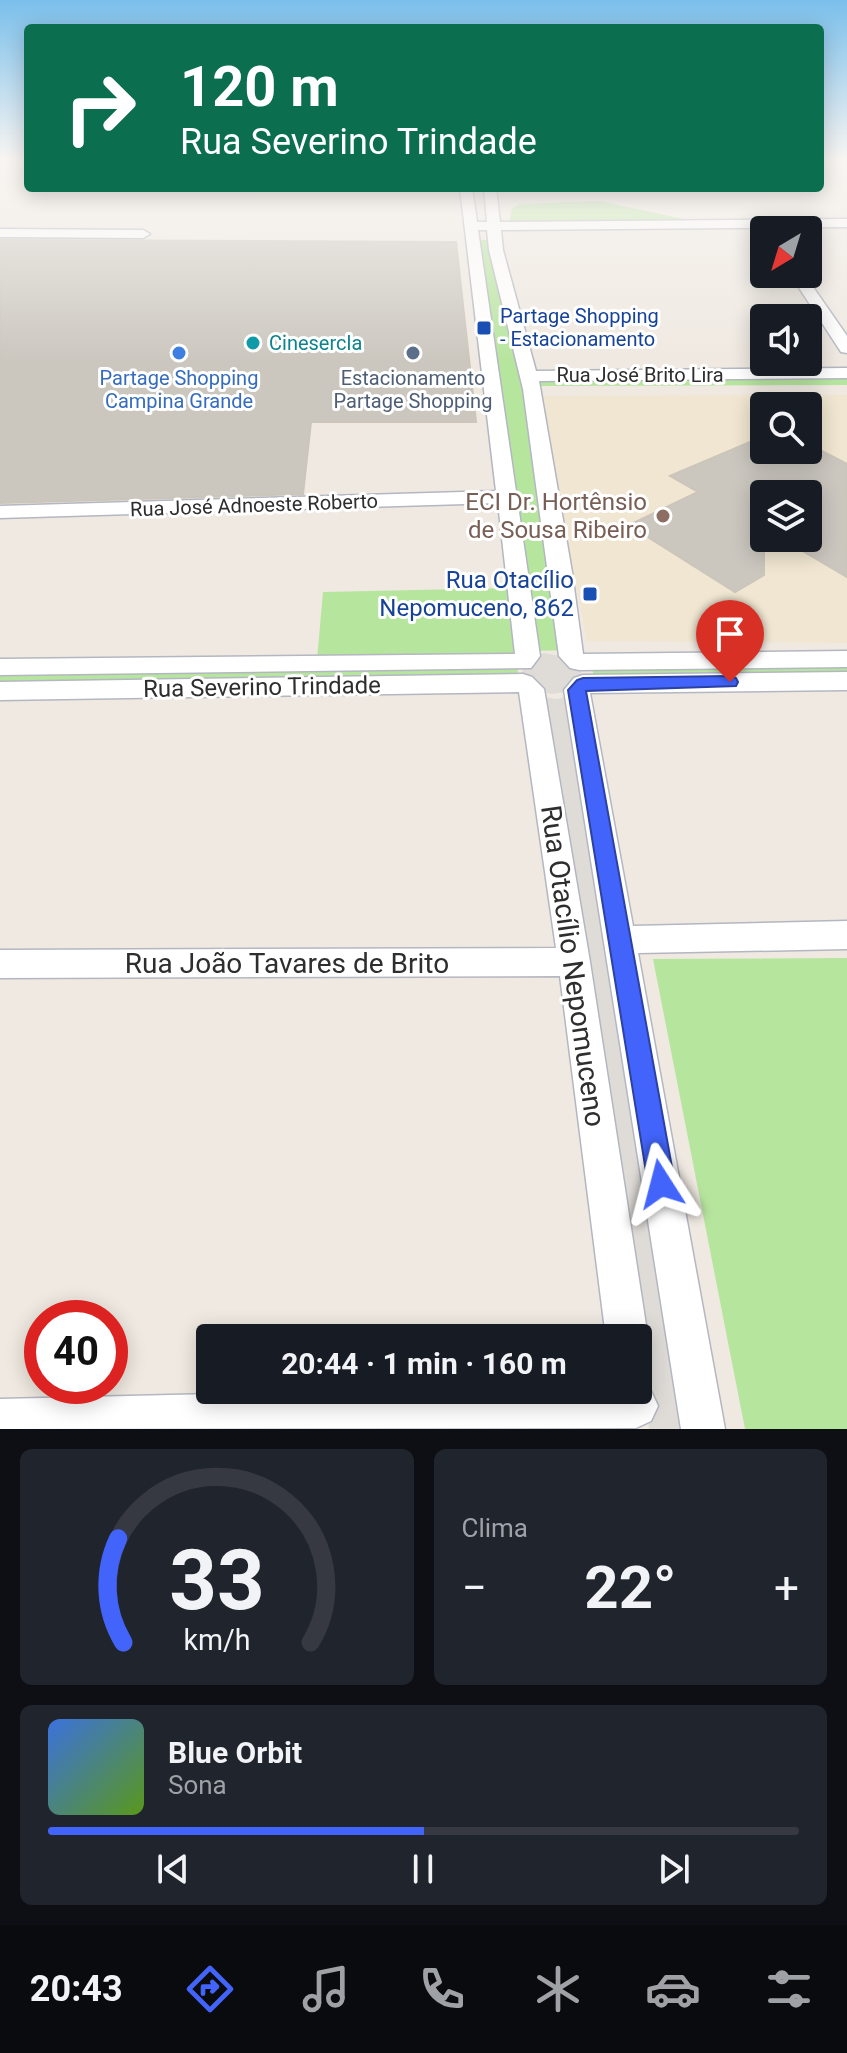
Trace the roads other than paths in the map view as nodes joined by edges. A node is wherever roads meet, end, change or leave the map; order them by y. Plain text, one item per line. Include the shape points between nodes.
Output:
1 (572, 228) edge
2 (495, 229) junction
3 (472, 230) joint
4 (750, 230) edge
5 (822, 230) edge
6 (847, 230) edge
7 (0, 233) edge
8 (143, 234) dead end
9 (806, 288) edge
10 (847, 348) edge
11 (847, 373) edge
12 (530, 382) junction
13 (847, 388) edge
14 (507, 497) junction
15 (0, 512) edge
16 (847, 659) edge
17 (0, 667) edge
18 (526, 672) junction
19 (577, 673) junction
20 (847, 681) edge
21 (0, 691) edge
22 (847, 935) edge
23 (620, 940) junction
24 (574, 962) junction
25 (0, 964) edge
26 (625, 1324) edge
27 (636, 1408) edge
28 (0, 1421) edge
29 (703, 1429) edge

1 - 2 street
2 - 3 street
2 - 4 street
2 - 12 street, Rua Otacílio Nepomuceno
3 - 14 street, Rua Otacílio Nepomuceno
5 - 6 street
7 - 8 street
9 - 10 street
11 - 12 street, Rua José Brito Lira
12 - 13 street, Rua José Brito Lira
12 - 19 street, Rua Otacílio Nepomuceno
14 - 15 street, Rua José Adnoeste Roberto
14 - 18 street, Rua Otacílio Nepomuceno
16 - 19 street
17 - 18 street, Rua Severino Trindade
18 - 19 street via 554,651
18 - 19 street via 549,695
18 - 21 street, Rua Severino Trindade
18 - 24 street, Rua Otacílio Nepomuceno
19 - 20 street
19 - 23 street, Rua Otacílio Nepomuceno
22 - 23 street
23 - 29 street, Rua Otacílio Nepomuceno
24 - 25 street, Rua João Tavares de Brito
24 - 26 street, Rua Otacílio Nepomuceno
27 - 28 street

